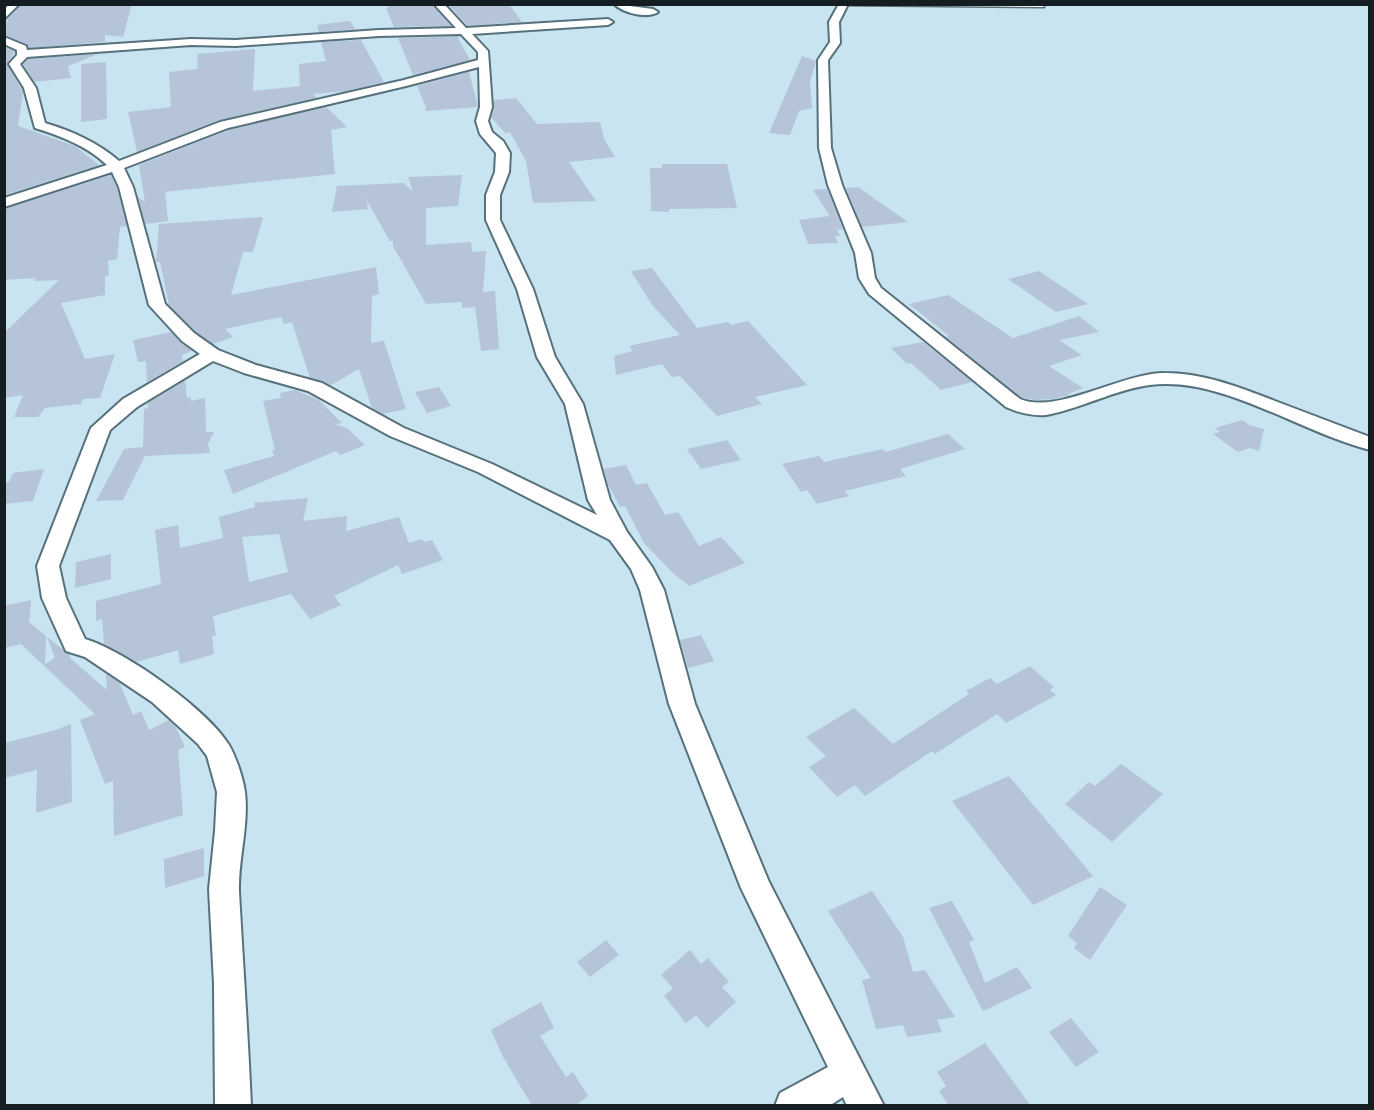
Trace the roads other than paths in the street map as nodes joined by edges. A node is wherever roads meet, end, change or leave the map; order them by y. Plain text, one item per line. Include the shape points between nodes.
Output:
1 (15, 4) edge
2 (438, 4) edge
3 (618, 4) edge
4 (843, 5) edge
5 (1002, 5) edge
6 (1042, 6) dead end
7 (653, 12) dead end
8 (4, 16) edge
9 (608, 22) dead end
10 (465, 31) junction
11 (4, 40) edge
12 (14, 62) edge
13 (484, 62) junction
14 (116, 166) junction
15 (4, 202) edge
16 (212, 354) junction
17 (1370, 444) edge
18 (618, 535) junction
19 (849, 1075) junction
20 (233, 1106) edge
21 (793, 1106) edge
22 (866, 1106) edge

1 - 8 street
2 - 10 street
3 - 7 street via 626,9
4 - 5 lane
4 - 17 street via 834,22 834,43 824,60 825,148 874,291 1013,403 1026,409 1039,411 1142,381 1174,379 1220,387
5 - 6 lane
9 - 10 street
10 - 12 street via 380,33
10 - 13 street via 483,51
11 - 12 street via 22,48
12 - 14 street via 30,88 39,125 67,134 102,153
13 - 14 street via 224,125
13 - 18 street via 486,107 482,121 486,134 503,153 502,171 493,195 492,220 525,289 546,357 574,404 599,500
14 - 15 street
14 - 16 street via 126,187 157,305 188,337
16 - 18 street via 315,387 396,432 485,468
16 - 20 street via 130,403 101,428 48,566 54,598 75,645 94,651 161,695 207,736 219,752 231,792 224,889
18 - 19 street via 652,590 681,704 756,888
19 - 21 street
19 - 22 street

